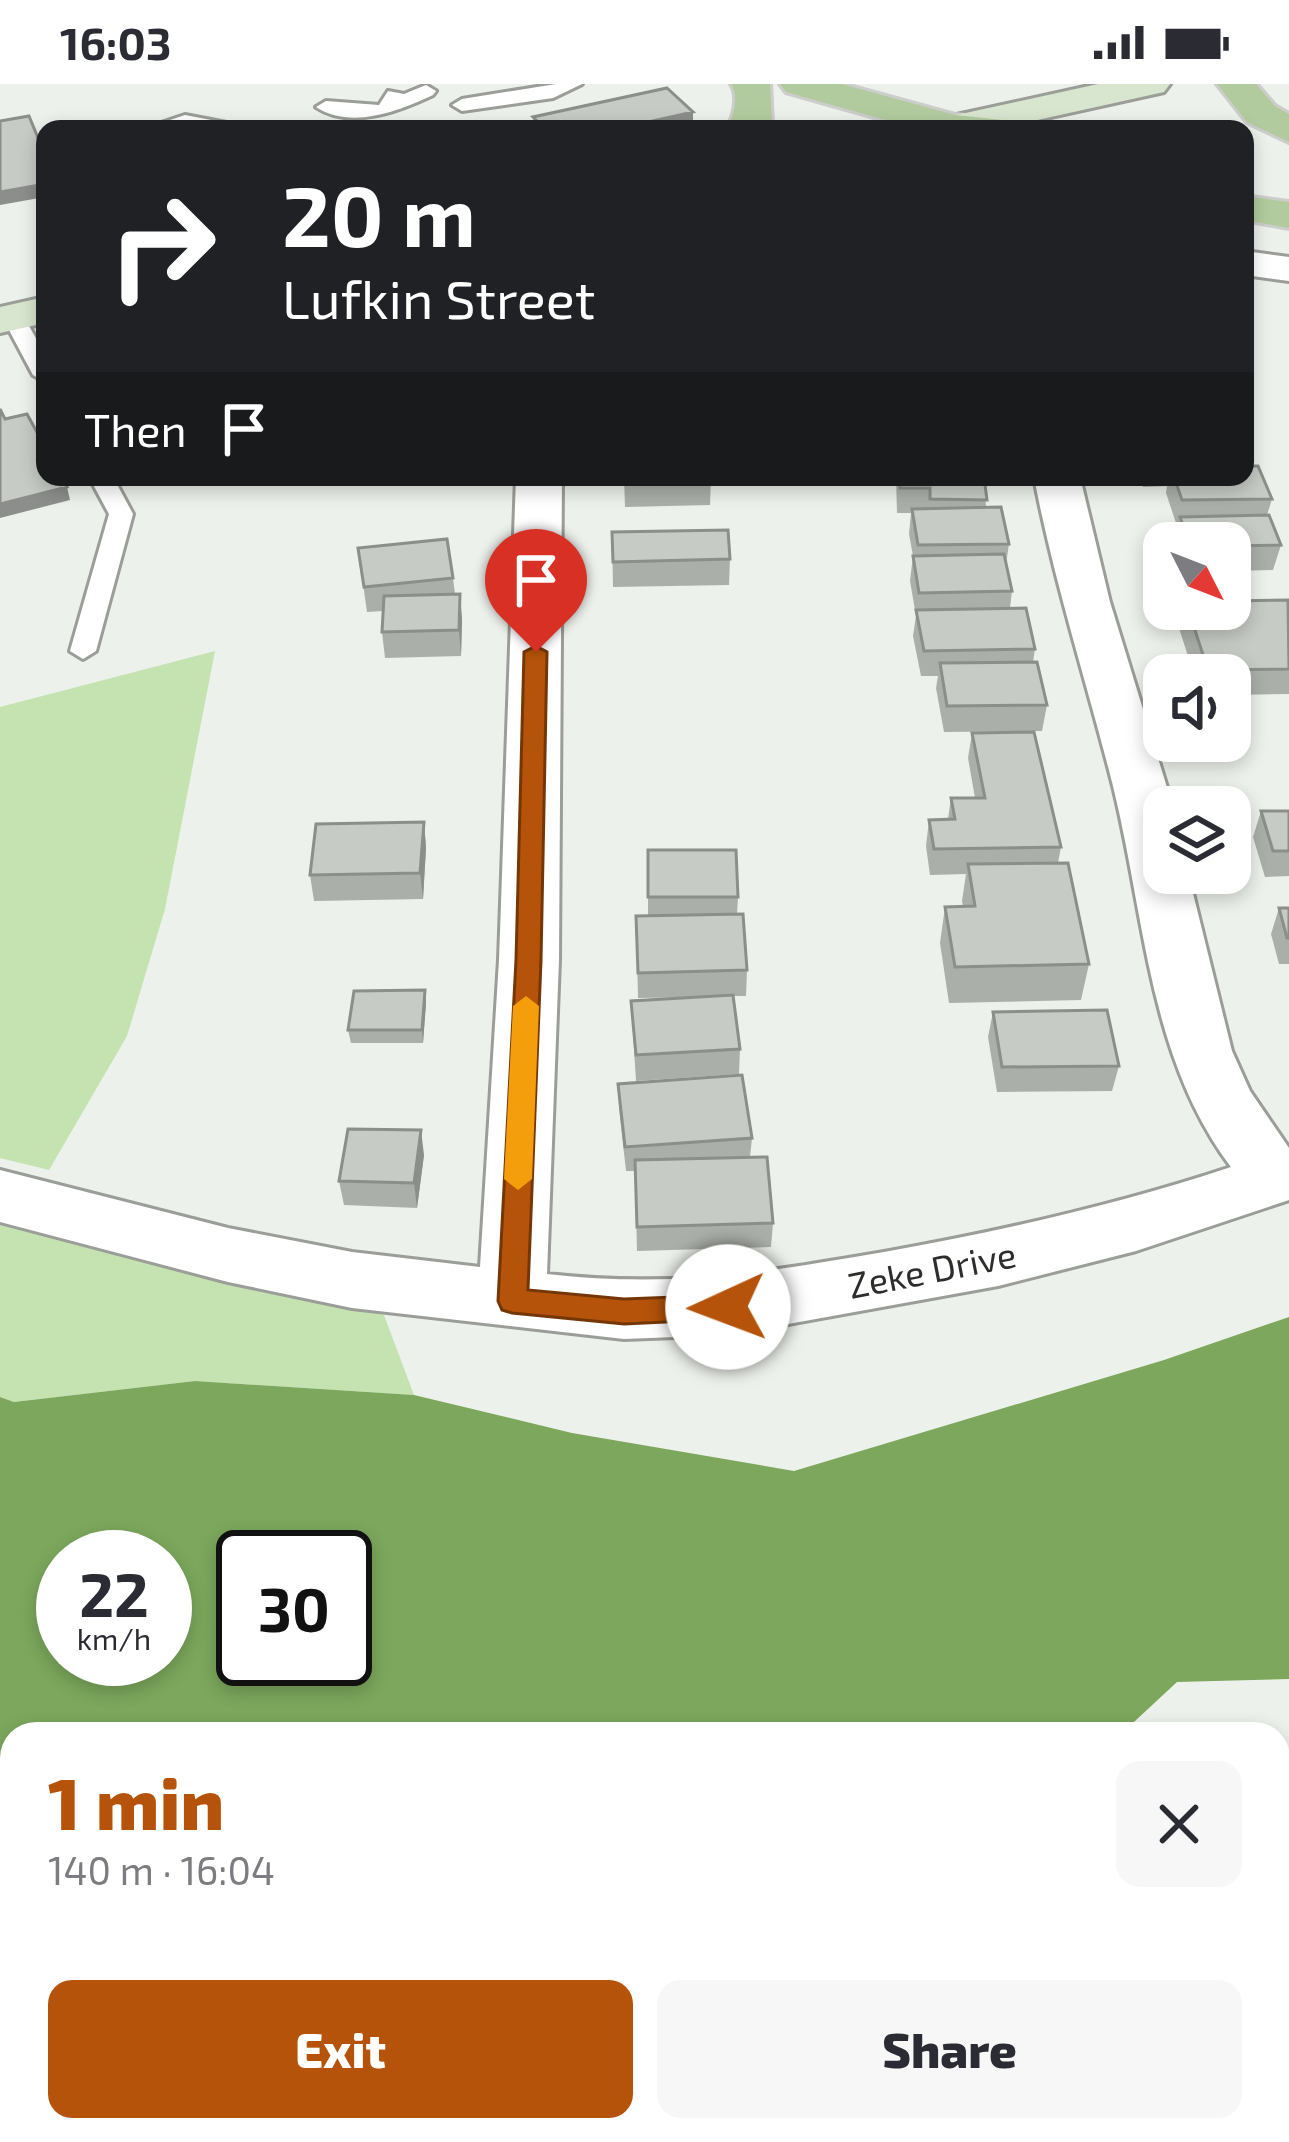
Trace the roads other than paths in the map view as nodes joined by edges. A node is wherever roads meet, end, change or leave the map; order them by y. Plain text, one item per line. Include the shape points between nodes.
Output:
1 (572, 84) edge
2 (750, 84) edge
3 (799, 84) edge
4 (1151, 84) edge
5 (1236, 84) edge
6 (332, 94) edge
7 (462, 95) edge
8 (403, 104) edge
9 (752, 120) edge
10 (923, 120) edge
11 (987, 120) edge
12 (1282, 154) edge
13 (1254, 209) edge
14 (1289, 214) edge
15 (1254, 224) edge
16 (1289, 224) edge
17 (1254, 264) edge
18 (1289, 269) edge
19 (20, 315) edge
20 (36, 353) edge
21 (106, 486) edge
22 (539, 486) edge
23 (1059, 486) edge
24 (83, 651) dead end
25 (1282, 1176) edge
26 (0, 1196) edge
27 (512, 1301) junction

1 - 7 lane via 553,92
2 - 9 main road
3 - 10 main road
4 - 11 main road
5 - 12 main road
6 - 8 lane
6 - 8 lane
13 - 14 main road
15 - 16 main road
17 - 18 street
19 - 20 lane
21 - 24 lane via 121,514
22 - 27 street
23 - 25 street via 1147,814 1182,986 1221,1104
25 - 27 street, Zeke Drive via 1136,1225 998,1259 728,1307 624,1311
26 - 27 street, Zeke Drive via 311,1272

